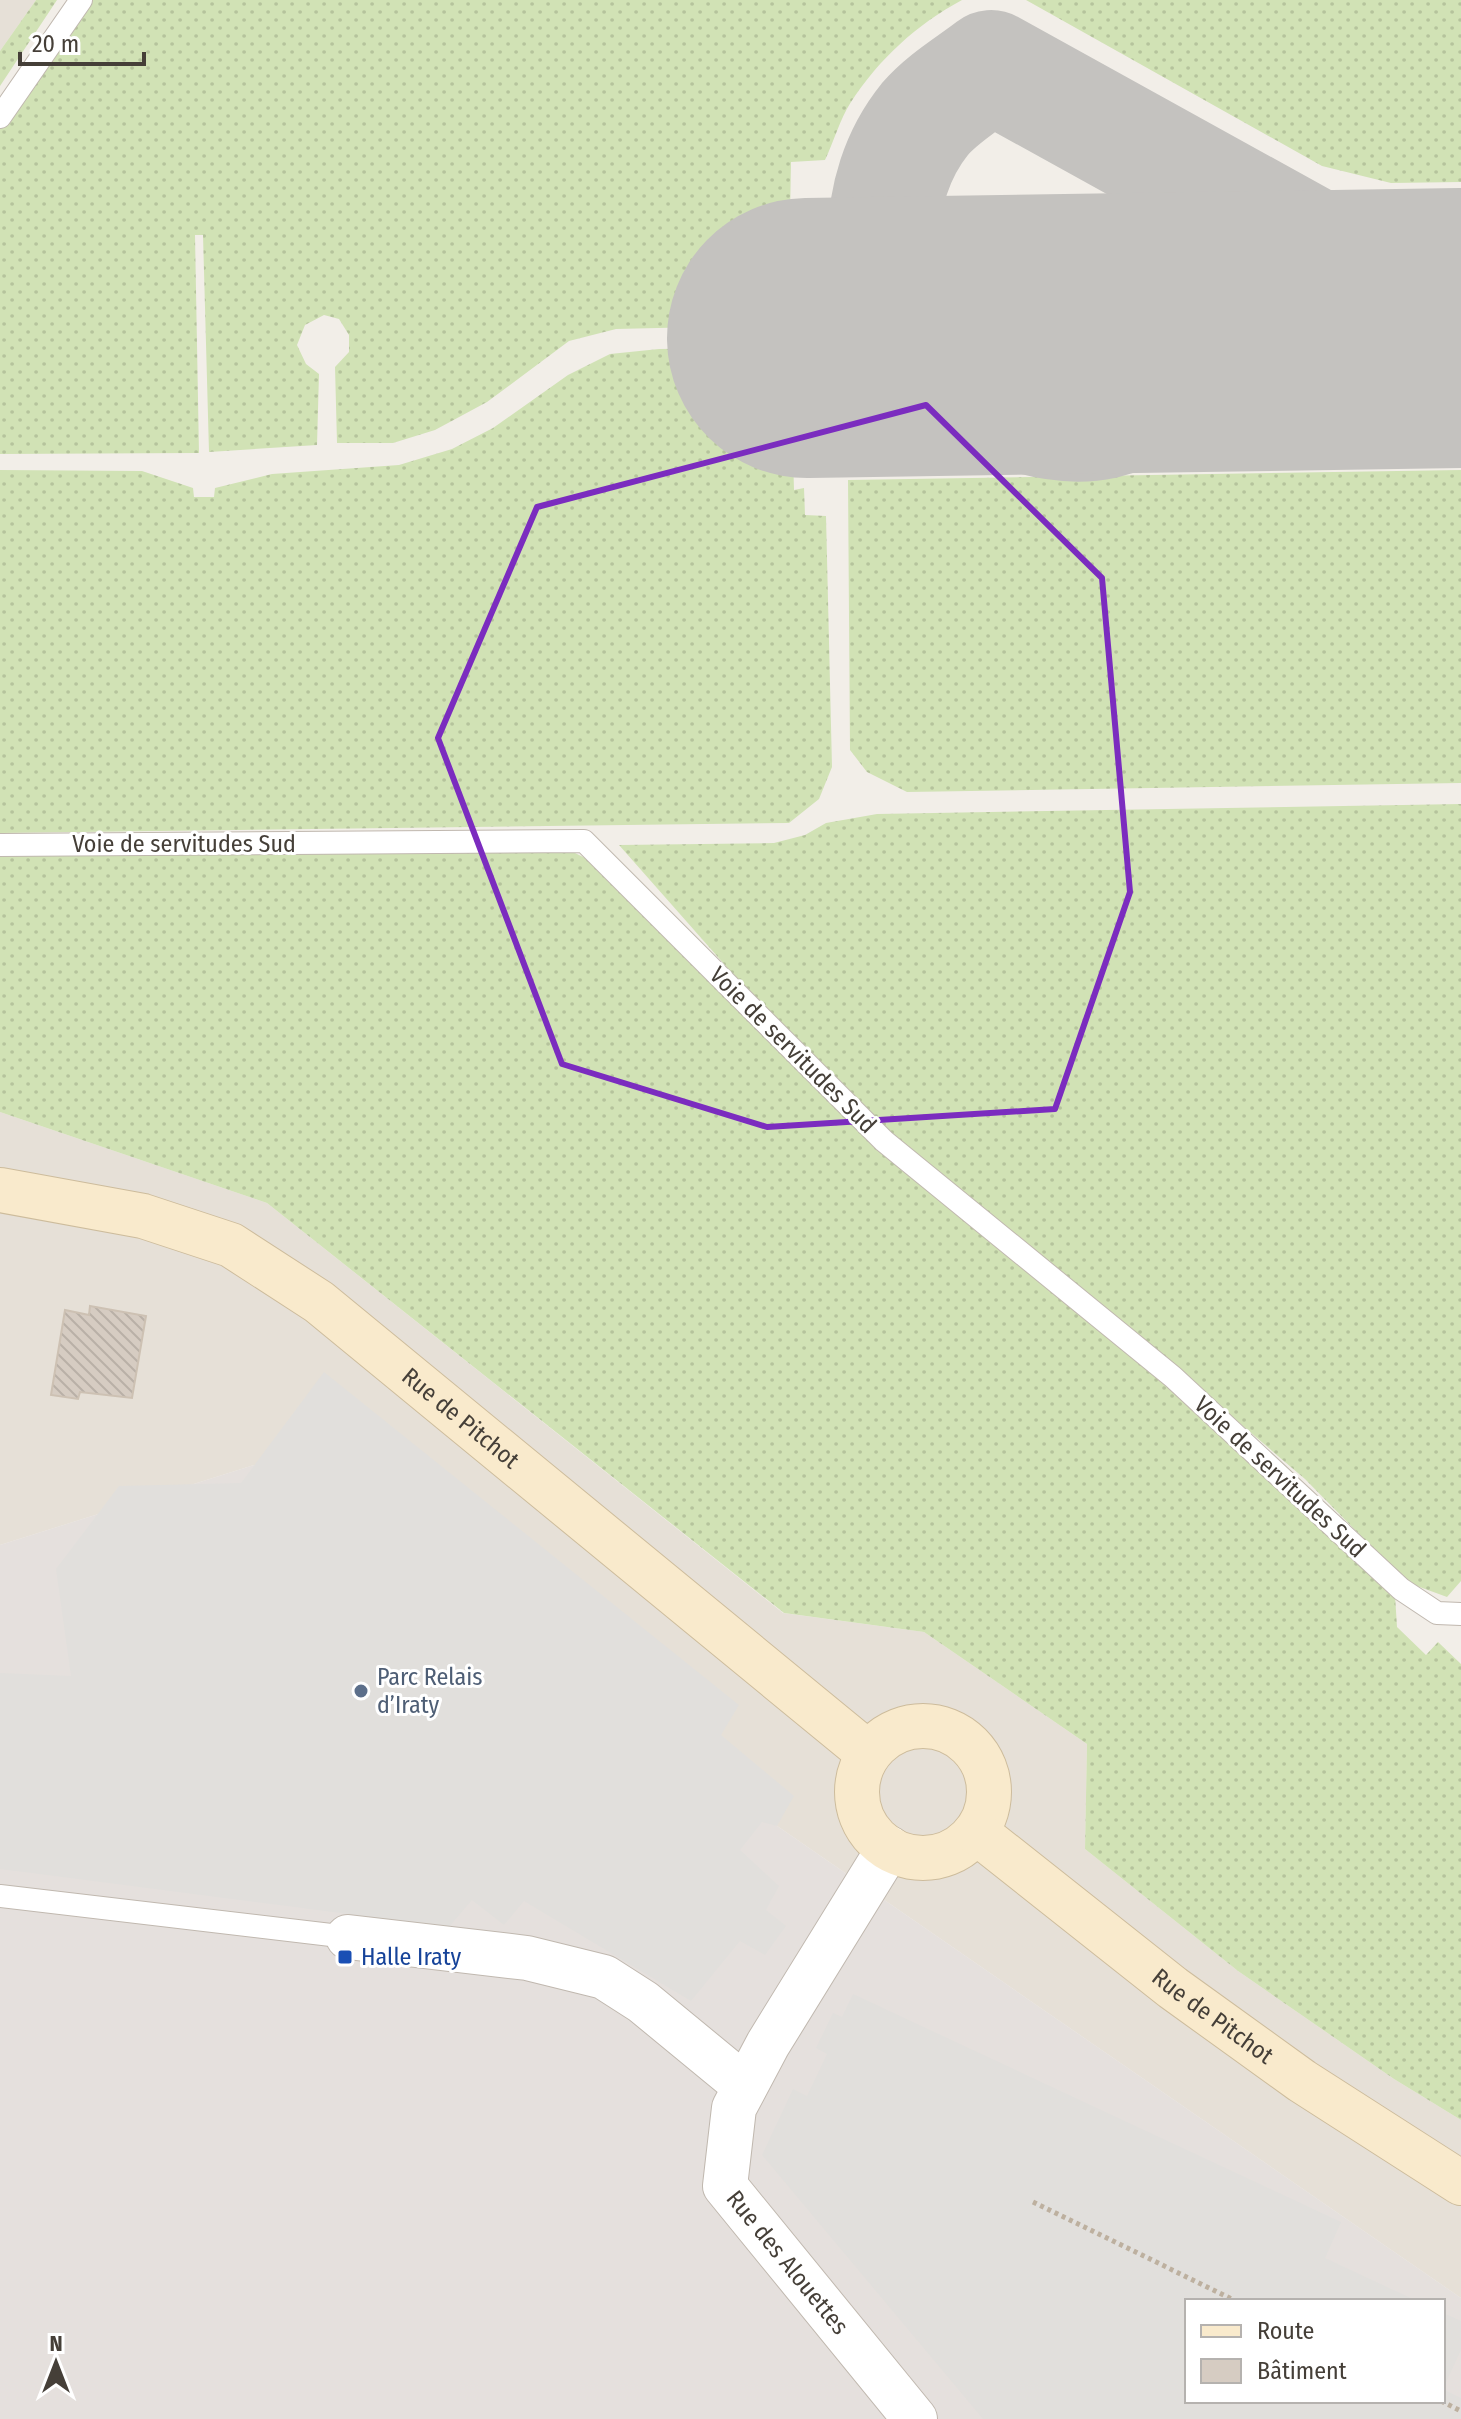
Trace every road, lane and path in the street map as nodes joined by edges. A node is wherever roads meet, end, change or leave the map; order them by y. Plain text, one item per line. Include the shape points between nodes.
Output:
1 (81, 0) edge
2 (0, 117) edge
3 (0, 845) edge
4 (0, 1190) edge
5 (1461, 1614) edge
6 (868, 1753) junction
7 (976, 1832) junction
8 (889, 1848) junction
9 (0, 1896) edge
10 (348, 1937) joint
11 (745, 2086) junction
12 (1461, 2183) edge
13 (1033, 2202) dead end
14 (1232, 2299) edge
15 (915, 2419) edge

1 - 2 lane
3 - 5 lane, Voie de servitudes Sud via 584,841 884,1141 1173,1377 1401,1589 1437,1613
4 - 6 street, Rue de Pitchot via 143,1216 244,1253 319,1302
6 - 7 street via 902,1728 944,1728 963,1738 978,1753 989,1782 986,1813
6 - 8 street via 856,1794 860,1815 871,1834
7 - 8 street via 962,1846 935,1856 907,1856
7 - 12 street, Rue de Pitchot via 1173,1988 1302,2081
8 - 11 street, Rue des Alouettes
9 - 10 lane
10 - 11 street via 527,1958 604,1977 643,2002
11 - 15 street, Rue des Alouettes via 734,2108 725,2186
13 - 14 path

